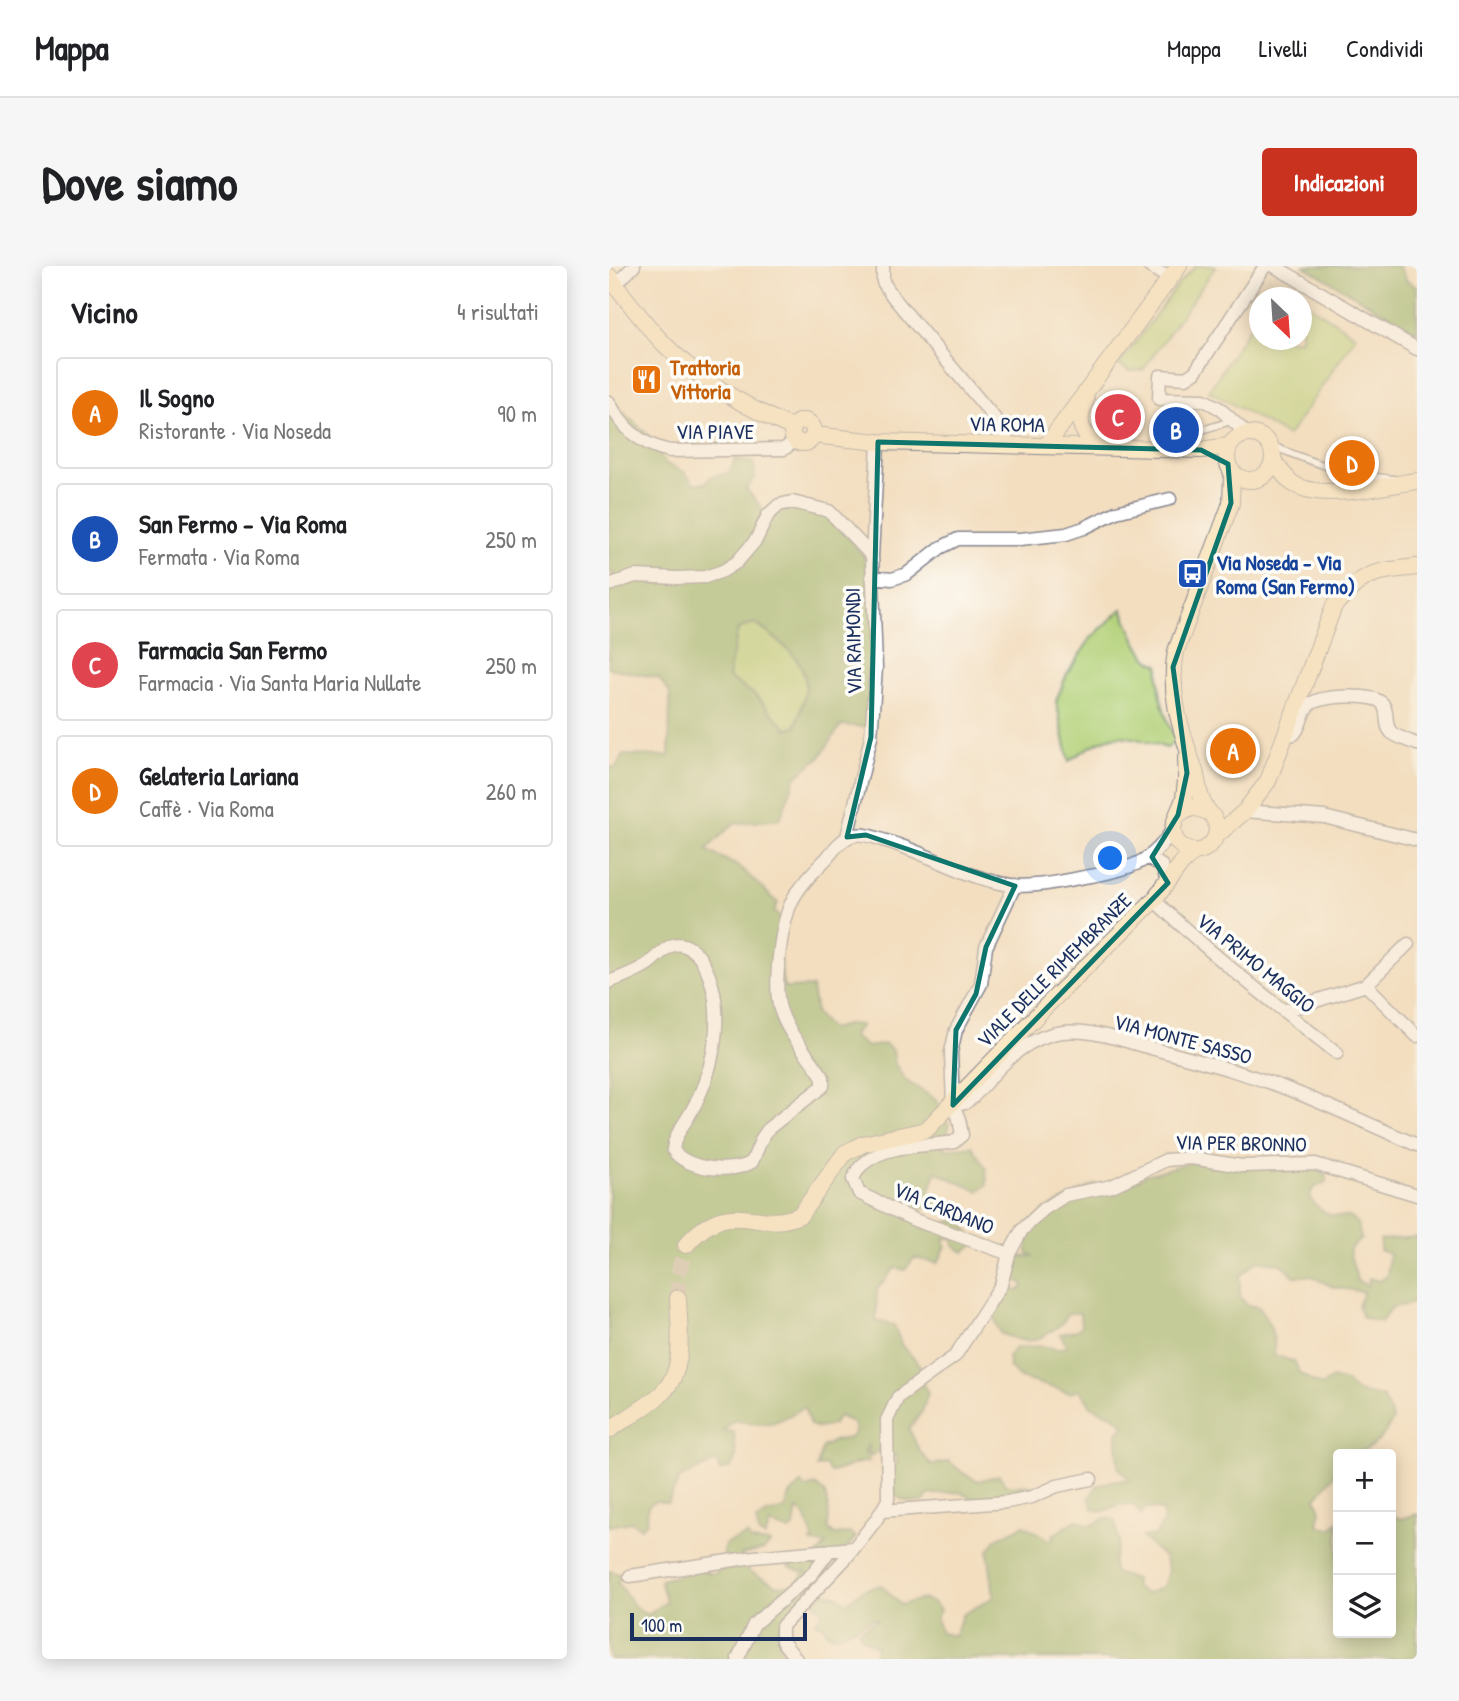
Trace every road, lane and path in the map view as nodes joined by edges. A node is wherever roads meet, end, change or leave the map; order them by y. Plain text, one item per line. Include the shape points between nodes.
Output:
1 (633, 266) edge
2 (883, 266) edge
3 (1149, 266) edge
4 (1265, 266) edge
5 (1275, 266) edge
6 (1176, 270) edge
7 (612, 280) edge
8 (1417, 349) edge
9 (1090, 390) junction
10 (609, 402) edge
11 (1231, 421) junction
12 (795, 434) junction
13 (1247, 434) junction
14 (879, 442) junction
15 (1007, 445) junction
16 (1047, 446) junction
17 (1229, 446) junction
18 (1115, 448) junction
19 (1149, 449) junction
20 (1201, 450) junction
21 (1272, 452) junction
22 (1230, 468) junction
23 (1254, 480) junction
24 (1417, 481) edge
25 (1170, 499) dead end
26 (1231, 503) junction
27 (872, 556) junction
28 (1417, 568) edge
29 (872, 577) junction
30 (609, 585) edge
31 (1286, 735) junction
32 (1417, 744) edge
33 (1185, 746) junction
34 (1245, 811) junction
35 (1209, 812) junction
36 (1176, 821) junction
37 (1216, 836) junction
38 (847, 837) junction
39 (1417, 840) edge
40 (1185, 851) junction
41 (1153, 853) junction
42 (1168, 883) junction
43 (1015, 885) junction
44 (1154, 900) junction
45 (1408, 944) dead end
46 (609, 982) edge
47 (1366, 985) junction
48 (1284, 1011) junction
49 (1417, 1036) edge
50 (1337, 1053) dead end
51 (953, 1105) junction
52 (1417, 1145) edge
53 (1417, 1195) edge
54 (686, 1245) tunnel mouth
55 (1009, 1254) junction
56 (678, 1298) tunnel mouth
57 (609, 1430) edge
58 (1091, 1479) dead end
59 (882, 1511) junction
60 (854, 1548) junction
61 (830, 1550) junction
62 (631, 1576) dead end
63 (738, 1658) edge
64 (796, 1659) edge

1 - 7 street
2 - 15 street via 883,282 893,297 1002,427
3 - 6 street
4 - 11 street via 1195,372 1186,377 1160,376 1159,399 1204,400
5 - 8 street
6 - 9 main road
7 - 12 main road via 664,344 698,373
9 - 16 main road
9 - 18 main road via 1080,421 1083,432 1092,441
10 - 12 street, VIA PIAVE via 638,440 661,449 784,449
11 - 13 street
11 - 19 lane
12 - 14 main road, VIA ROMA via 806,442 813,435
13 - 17 main road
13 - 21 main road via 1263,437
14 - 15 main road, VIA ROMA
14 - 27 street, VIA RAIMONDI
15 - 16 main road, VIA ROMA
16 - 18 main road, VIA ROMA
17 - 20 main road, VIA ROMA
17 - 22 main road
18 - 19 main road, VIA ROMA
19 - 20 main road, VIA ROMA
20 - 22 main road, VIA ROMA
21 - 23 main road via 1267,474
21 - 24 lane via 1355,474
21 - 24 main road via 1292,482 1303,488 1356,490
22 - 23 main road via 1244,479
22 - 26 main road
23 - 26 main road
25 - 29 street via 1116,512 1066,534 958,539 907,573 892,579
26 - 33 main road via 1175,659 1172,687
27 - 29 street, VIA RAIMONDI
27 - 30 street via 829,511 792,502 779,505 768,515 748,550 723,571 677,578 635,576
28 - 31 main road via 1364,577 1334,606
29 - 38 street, VIA RAIMONDI via 876,668 871,741
31 - 32 street via 1299,729 1305,710 1314,701 1350,696 1379,700 1393,733
31 - 34 main road via 1268,781
33 - 35 main road via 1201,802
33 - 36 main road via 1187,773
34 - 37 main road
34 - 39 street via 1324,817
35 - 36 main road via 1193,807
35 - 37 main road via 1217,825
36 - 40 main road via 1174,834
36 - 41 street
37 - 40 main road via 1210,846
38 - 43 street via 866,835
38 - 46 street via 793,900 782,935 778,975 778,999 785,1021 823,1077 823,1086 769,1128 747,1165 698,1165 684,1161 673,1150 706,1081 713,1049 714,992 695,951 680,944 671,946 647,964
40 - 41 street
40 - 42 main road, VIALE DELLE RIMEMBRANZE
41 - 42 street
41 - 43 street via 1119,871
42 - 44 main road, VIALE DELLE RIMEMBRANZE
43 - 51 street, VIA CARDANO via 986,947 977,994 956,1030 951,1052
44 - 48 street, VIA PRIMO MAGGIO
44 - 51 main road, VIALE DELLE RIMEMBRANZE
45 - 47 street
47 - 48 street
47 - 49 street
48 - 50 street, VIA PRIMO MAGGIO
51 - 52 street, VIA MONTE SASSO via 972,1098 1027,1045 1073,1031 1199,1061 1289,1090
51 - 54 main road, VIALE DELLE RIMEMBRANZE via 926,1130 863,1144 845,1153 800,1215 717,1221 697,1232
51 - 55 street, VIA CARDANO via 962,1135 954,1142 912,1145 880,1155 861,1165 853,1179 859,1193 912,1219
53 - 55 street, VIA PER BRONNO via 1315,1164 1243,1166 1191,1157 1166,1160 1112,1186 1066,1195 1022,1230
55 - 59 street, VIA CARDANO via 1001,1284 955,1356 898,1397 887,1420 888,1500
56 - 57 main road via 675,1372 665,1391
58 - 59 street via 1007,1502
59 - 60 street, VIA CARDANO
60 - 61 street
60 - 64 street, VIA CARDANO via 782,1626 782,1641
61 - 62 street
61 - 63 street via 812,1574 754,1624

